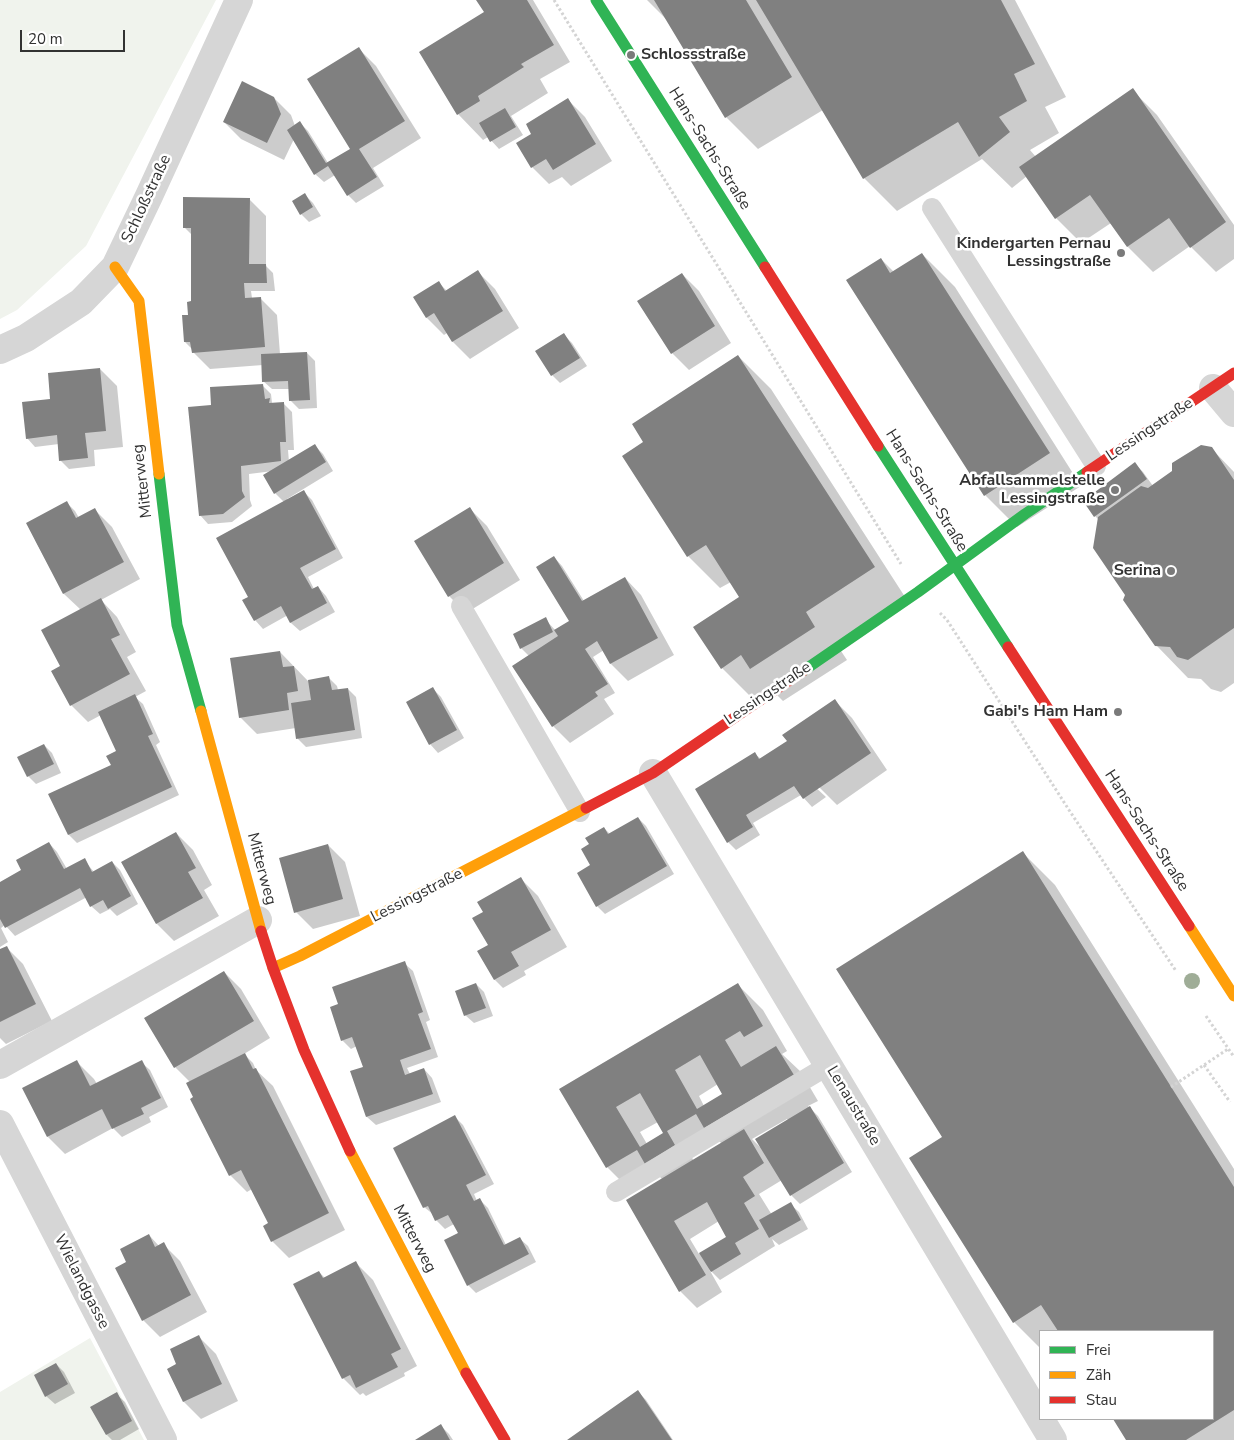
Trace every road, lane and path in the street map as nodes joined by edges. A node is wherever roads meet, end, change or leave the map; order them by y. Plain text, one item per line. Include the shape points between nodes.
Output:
1 (239, 0) edge
2 (554, 0) edge
3 (596, 0) edge
4 (932, 208) dead end
5 (115, 267) junction
6 (0, 350) edge
7 (1224, 380) edge
8 (1234, 413) edge
9 (1096, 466) junction
10 (954, 565) junction
11 (918, 592) junction
12 (461, 606) dead end
13 (653, 773) junction
14 (580, 812) junction
15 (258, 920) junction
16 (273, 968) junction
17 (1179, 975) dead end
18 (1234, 996) edge
19 (1206, 1016) dead end
20 (1228, 1049) junction
21 (1234, 1057) edge
22 (829, 1064) junction
23 (0, 1065) edge
24 (1204, 1065) junction
25 (1171, 1087) dead end
26 (1230, 1102) dead end
27 (0, 1124) edge
28 (616, 1192) dead end
29 (1039, 1416) edge
30 (1041, 1420) edge
31 (163, 1440) edge
32 (506, 1440) edge
33 (1053, 1440) edge

1 - 5 street, Schloßstraße
2 - 11 path
3 - 10 street, Hans-Sachs-Straße
4 - 9 lane
5 - 6 street, Schloßstraße via 81,302 26,338
5 - 15 street, Mitterweg via 140,302 177,625
7 - 8 street
7 - 9 street, Lessingstraße
9 - 10 street, Lessingstraße
10 - 11 street, Lessingstraße
10 - 18 street, Hans-Sachs-Straße
11 - 13 street, Lessingstraße
11 - 17 path via 947,620
12 - 14 lane
13 - 14 street, Lessingstraße
13 - 22 street, Lenaustraße
14 - 16 street, Lessingstraße
15 - 16 street, Mitterweg
15 - 23 street
16 - 32 street, Mitterweg via 304,1050 344,1139 463,1368
19 - 20 path
20 - 21 path
20 - 24 path
22 - 28 lane
22 - 29 street, Lenaustraße
24 - 25 path
24 - 26 path
27 - 31 street, Wielandgasse
30 - 33 street, Lenaustraße

